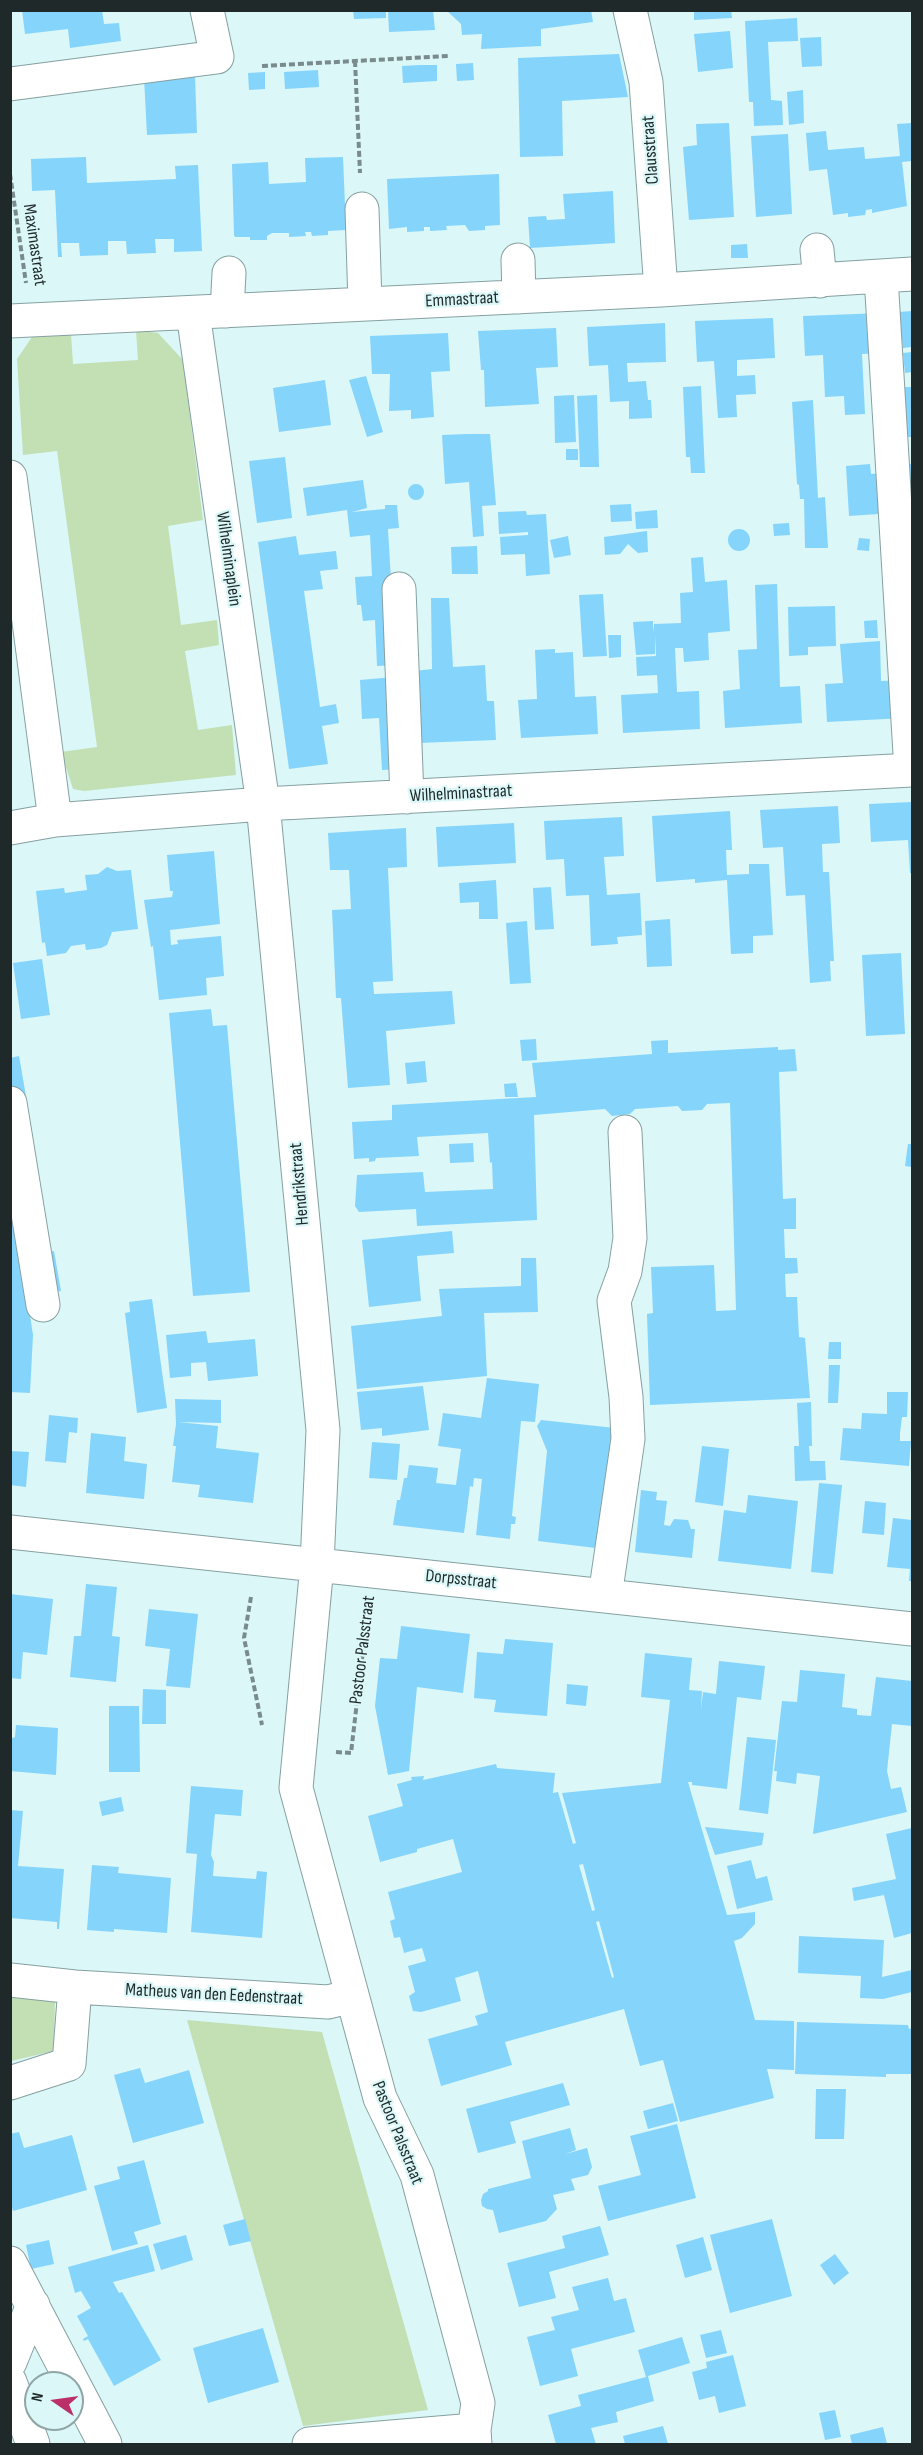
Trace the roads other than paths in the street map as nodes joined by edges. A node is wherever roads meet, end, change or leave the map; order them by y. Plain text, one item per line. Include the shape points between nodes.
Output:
1 (207, 10) edge
2 (630, 10) edge
3 (10, 84) edge
4 (362, 209) road end
5 (817, 249) dead end
6 (518, 260) dead end
7 (229, 273) dead end
8 (897, 275) edge
9 (820, 281) junction
10 (661, 290) junction
11 (519, 297) junction
12 (365, 304) junction
13 (227, 311) junction
14 (194, 313) junction
15 (20, 321) edge
16 (10, 477) edge
17 (399, 589) dead end
18 (912, 770) edge
19 (407, 797) junction
20 (263, 804) junction
21 (55, 820) junction
22 (10, 828) edge
23 (10, 1103) edge
24 (625, 1132) dead end
25 (43, 1305) dead end
26 (10, 1532) edge
27 (317, 1565) junction
28 (606, 1596) junction
29 (912, 1629) edge
30 (10, 1980) edge
31 (75, 1987) junction
32 (352, 1996) junction
33 (10, 2083) edge
34 (10, 2263) edge
35 (33, 2304) junction
36 (10, 2362) edge
37 (10, 2382) edge
38 (474, 2437) edge
39 (33, 2445) edge
40 (105, 2445) edge
41 (309, 2445) edge

1 - 3 street via 217,57
2 - 10 street, Clausstraat via 646,82
4 - 12 street
5 - 9 street
6 - 11 street
7 - 13 street
8 - 9 street, Emmastraat
8 - 18 street
9 - 10 street, Emmastraat
10 - 11 street, Emmastraat
11 - 12 street, Emmastraat
12 - 13 street, Emmastraat
13 - 14 street, Emmastraat
14 - 15 street, Emmastraat
14 - 20 street, Wilhelminaplein
16 - 21 street
17 - 19 street
18 - 19 street, Wilhelminastraat
19 - 20 street, Wilhelminastraat
20 - 21 street, Wilhelminastraat
20 - 27 street, Hendrikstraat via 323,1430
21 - 22 street, Wilhelminastraat
23 - 25 street
24 - 28 street via 630,1238 625,1271 614,1301 628,1439
26 - 27 street, Dorpsstraat
27 - 28 street, Dorpsstraat
27 - 32 street, Pastoor Palsstraat via 296,1788
28 - 29 street, Dorpsstraat
30 - 31 street, Matheus van den Eedenstraat
31 - 32 street, Matheus van den Eedenstraat via 328,2002
31 - 33 street via 69,2064
32 - 38 street, Pastoor Palsstraat via 380,2098 417,2175 478,2403
34 - 35 street
35 - 36 street
35 - 40 street
37 - 39 street
38 - 41 street

